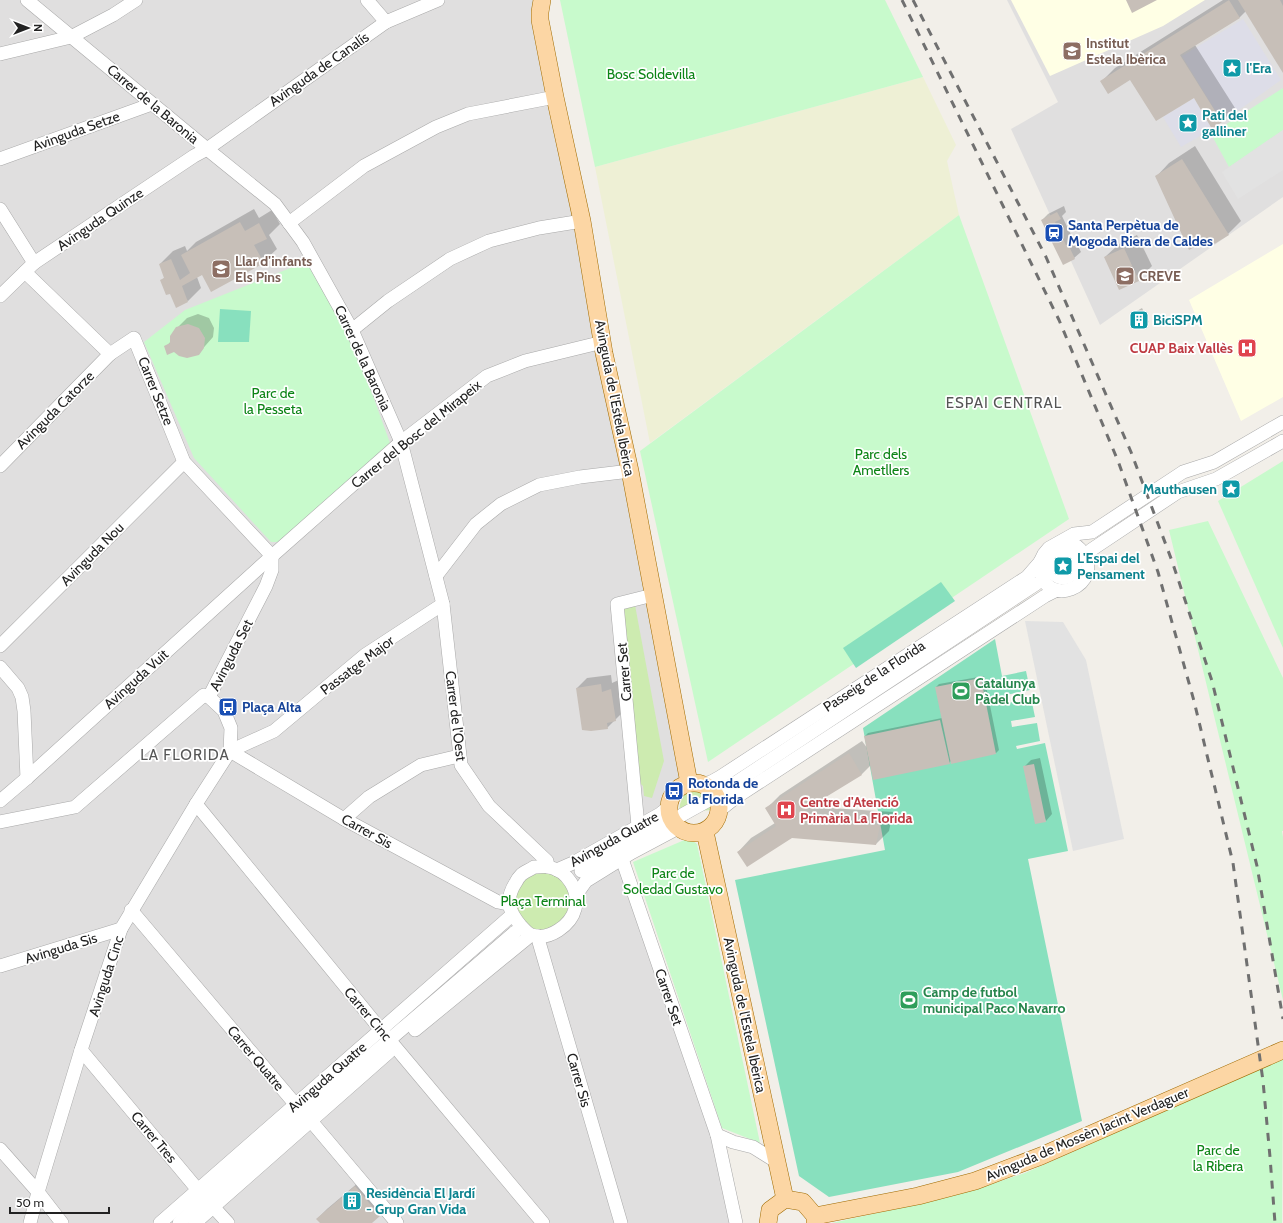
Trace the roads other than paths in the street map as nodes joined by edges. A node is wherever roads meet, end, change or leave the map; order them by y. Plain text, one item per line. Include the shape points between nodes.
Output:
1 (27, 0) edge
2 (136, 0) edge
3 (366, 0) edge
4 (438, 0) edge
5 (537, 4) edge
6 (386, 22) junction
7 (71, 37) junction
8 (0, 54) edge
9 (555, 97) junction
10 (152, 104) junction
11 (206, 149) junction
12 (0, 159) edge
13 (0, 209) edge
14 (582, 221) junction
15 (289, 223) junction
16 (30, 268) junction
17 (0, 296) edge
18 (352, 330) junction
19 (603, 342) junction
20 (110, 354) junction
21 (1283, 422) edge
22 (1283, 441) edge
23 (401, 442) junction
24 (184, 462) junction
25 (0, 466) edge
26 (630, 471) junction
27 (1092, 532) junction
28 (1055, 544) junction
29 (1080, 554) junction
30 (272, 556) junction
31 (1040, 562) junction
32 (1051, 575) dead end
33 (436, 576) junction
34 (1036, 584) dead end
35 (1057, 590) junction
36 (653, 595) junction
37 (443, 604) junction
38 (0, 646) edge
39 (0, 667) edge
40 (209, 696) junction
41 (230, 751) junction
42 (459, 756) junction
43 (27, 778) junction
44 (720, 793) dead end
45 (705, 794) junction
46 (0, 801) edge
47 (196, 804) junction
48 (674, 818) junction
49 (344, 819) junction
50 (0, 822) edge
51 (638, 826) junction
52 (704, 832) junction
53 (622, 859) junction
54 (553, 868) junction
55 (581, 871) dead end
56 (576, 895) junction
57 (510, 909) junction
58 (131, 910) junction
59 (121, 929) junction
60 (515, 932) dead end
61 (535, 936) junction
62 (0, 966) edge
63 (381, 1030) junction
64 (393, 1044) junction
65 (81, 1050) junction
66 (1283, 1050) edge
67 (304, 1113) junction
68 (717, 1135) junction
69 (0, 1149) edge
70 (777, 1162) junction
71 (38, 1192) junction
72 (206, 1198) junction
73 (785, 1199) junction
74 (815, 1220) edge
75 (30, 1223) edge
76 (62, 1223) edge
77 (160, 1223) edge
78 (179, 1223) edge
79 (196, 1223) edge
80 (228, 1223) edge
81 (397, 1223) edge
82 (543, 1223) edge
83 (621, 1223) edge
84 (736, 1223) edge
85 (768, 1223) edge

1 - 7 street, Carrer de la Baronia
2 - 7 street
3 - 6 street
4 - 6 street, Avinguda de Canalís
5 - 9 main road, Avinguda de l'Estela Ibèrica
6 - 11 street, Avinguda de Canalís
7 - 8 street
7 - 10 street, Carrer de la Baronia
9 - 14 main road, Avinguda de l'Estela Ibèrica
9 - 15 street via 468,114 436,127 364,166
10 - 11 street, Carrer de la Baronia
10 - 12 street, Avinguda Setze
11 - 15 street, Carrer de la Baronia via 275,204
11 - 16 street, Avinguda Quinze
13 - 16 street
14 - 18 street via 539,228 489,241 450,259 388,301
14 - 19 main road, Avinguda de l'Estela Ibèrica
15 - 18 street, Carrer de la Baronia via 303,242
16 - 17 street, Avinguda Quinze
16 - 20 street
18 - 23 street, Carrer de la Baronia
19 - 23 street, Carrer del Bosc del Mirapeix via 524,361 487,376
19 - 26 main road, Avinguda de l'Estela Ibèrica
20 - 24 street, Carrer Setze via 134,338
20 - 25 street, Avinguda Catorze
21 - 27 street, Passeig de la Florida via 1214,462 1183,472
22 - 29 street via 1216,479 1178,492
23 - 30 street, Carrer del Bosc del Mirapeix
23 - 33 street, Carrer de la Baronia
24 - 30 street, Carrer Setze
24 - 38 street, Avinguda Nou
26 - 33 street via 539,485 501,504 476,524
26 - 36 main road, Avinguda de l'Estela Ibèrica
27 - 28 street, Passeig de la Florida via 1074,534
27 - 29 street, Passeig de la Florida
28 - 29 street via 1070,543
28 - 31 street, Passeig de la Florida via 1049,548
29 - 32 street via 1055,556 1052,560
29 - 35 street, Passeig de la Florida via 1088,562 1084,581 1076,588
30 - 40 street, Avinguda Set via 272,570 266,586
30 - 43 street, Avinguda Vuit
31 - 35 street via 1043,580 1048,587
31 - 45 street, Passeig de la Florida via 1017,584 711,782
33 - 37 street, Carrer de la Baronia
34 - 44 street, Passeig de la Florida
35 - 45 street, Passeig de la Florida via 734,798
36 - 45 main road, Avinguda de l'Estela Ibèrica
36 - 51 street, Carrer Set via 617,604
37 - 41 street, Passatge Major via 365,655 274,731
37 - 42 street, Carrer de l'Oest
39 - 43 street via 18,688 22,697
40 - 41 street via 224,711 232,728
40 - 50 street, Avinguda Set via 204,695 75,807
41 - 47 street, Avinguda Cinc
41 - 49 street, Carrer Sis
42 - 49 street via 421,765 369,797
42 - 54 street, Carrer de l'Oest via 461,765 489,806
43 - 46 street, Avinguda Vuit
45 - 48 street
45 - 48 main road via 677,790 672,796
45 - 52 main road via 713,826
47 - 58 street, Avinguda Cinc
47 - 63 street, Carrer Cinc
48 - 51 street, Avinguda Quatre via 660,814
48 - 52 main road via 686,832
48 - 53 street, Avinguda Quatre
48 - 55 street, Avinguda Quatre
49 - 57 street, Carrer Sis
51 - 54 street, Avinguda Quatre via 573,863
52 - 70 main road, Avinguda de l'Estela Ibèrica
53 - 56 street, Avinguda Quatre via 586,881
53 - 68 street, Carrer Set
54 - 56 street via 570,880
54 - 57 street via 534,868 521,875 511,890
56 - 61 street via 571,919 561,929
57 - 61 street via 521,927
57 - 63 street, Avinguda Quatre
58 - 59 street, Avinguda Cinc
58 - 67 street, Carrer Quatre
59 - 62 street, Avinguda Sis
59 - 65 street, Avinguda Cinc
60 - 64 street, Avinguda Quatre
61 - 64 street, Avinguda Quatre
61 - 83 street, Carrer Sis via 539,942
63 - 64 street, Carrer Cinc
63 - 67 street, Avinguda Quatre
64 - 67 street, Avinguda Quatre
64 - 82 street, Carrer Cinc
65 - 71 street, Avinguda Cinc
65 - 72 street, Carrer Tres
66 - 74 main road, Avinguda de Mossèn Jacint Verdaguer via 1041,1156 975,1181
67 - 72 street, Avinguda Quatre
67 - 72 street, Avinguda Quatre
67 - 81 street, Carrer Quatre
68 - 70 street via 753,1147
68 - 84 street, Carrer Set
69 - 71 street
70 - 73 main road, Avinguda de l'Estela Ibèrica
71 - 75 street, Avinguda Cinc
71 - 76 street
72 - 77 street, Avinguda Quatre
72 - 78 street, Avinguda Quatre
72 - 79 street, Avinguda Quatre
72 - 80 street, Carrer Tres
73 - 74 main road via 804,1202
73 - 85 main road via 770,1210

